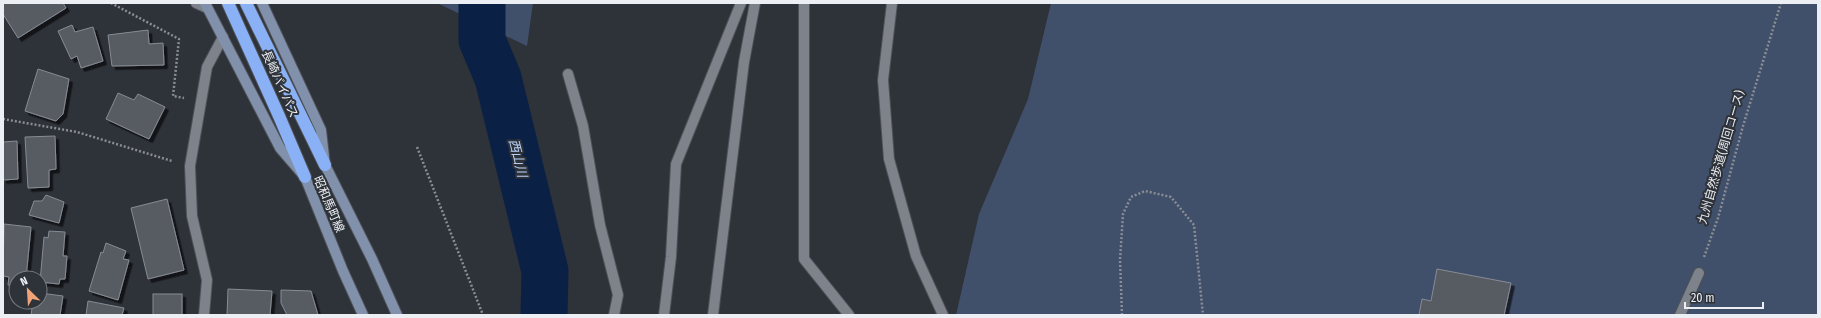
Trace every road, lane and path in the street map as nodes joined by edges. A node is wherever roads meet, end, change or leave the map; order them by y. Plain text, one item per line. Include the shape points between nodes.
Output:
1 (111, 3) edge
2 (196, 3) edge
3 (228, 3) edge
4 (246, 3) edge
5 (262, 3) edge
6 (741, 3) edge
7 (755, 3) edge
8 (804, 3) edge
9 (892, 3) edge
10 (1781, 3) edge
11 (206, 5) edge
12 (223, 37) junction
13 (568, 74) dead end
14 (200, 102) junction
15 (3, 120) edge
16 (417, 147) dead end
17 (325, 165) junction
18 (190, 166) junction
19 (304, 177) junction
20 (1699, 272) joint
21 (204, 315) edge
22 (363, 315) edge
23 (397, 315) edge
24 (483, 315) edge
25 (614, 315) edge
26 (664, 315) edge
27 (714, 315) edge
28 (849, 315) edge
29 (943, 315) edge
30 (1122, 315) edge
31 (1203, 315) edge
32 (1680, 315) edge

1 - 14 path via 179,39 173,96
2 - 11 street
3 - 19 highway, 長崎バイパス
4 - 17 highway, 長崎バイパス
5 - 17 main road, 昭和馬町線 via 321,130
6 - 26 street via 676,164 671,257
7 - 27 street via 744,62
8 - 28 street via 804,259
9 - 29 street via 883,80 889,159 916,256
10 - 20 path, 九州自然歩道(周回コース) via 1718,218
11 - 12 main road, 昭和馬町線
12 - 14 street via 206,67
12 - 19 main road, 昭和馬町線 via 280,148
13 - 25 street via 583,126 600,225 618,295
14 - 18 street
15 - 18 path via 77,132
16 - 24 path
17 - 23 main road, 昭和馬町線
18 - 21 street via 192,216 207,280
19 - 22 main road, 昭和馬町線
20 - 32 street
30 - 31 path via 1120,260 1124,214 1131,196 1145,191 1171,197 1194,225

